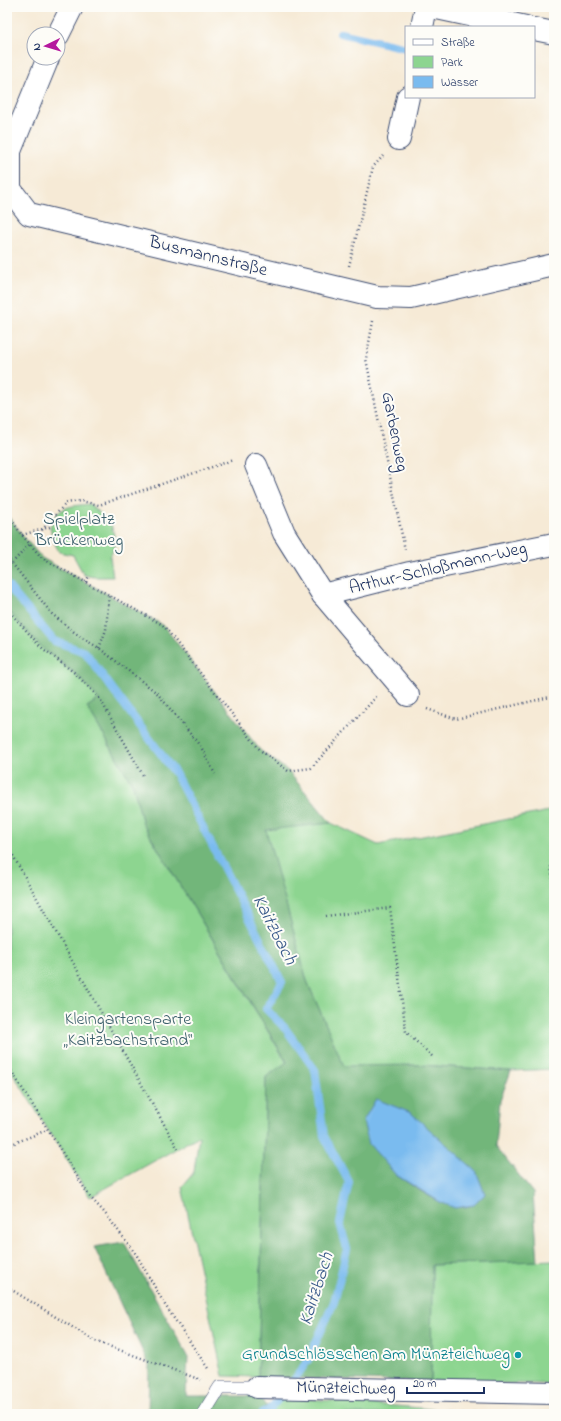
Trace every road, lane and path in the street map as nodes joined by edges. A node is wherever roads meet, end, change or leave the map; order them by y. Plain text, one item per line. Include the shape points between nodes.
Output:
1 (72, 7) edge
2 (426, 7) edge
3 (432, 7) edge
4 (62, 26) edge
5 (422, 26) edge
6 (521, 26) edge
7 (535, 29) edge
8 (554, 33) edge
9 (45, 66) edge
10 (408, 98) edge
11 (399, 139) joint
12 (9, 194) edge
13 (554, 265) edge
14 (344, 290) junction
15 (377, 297) junction
16 (256, 465) joint
17 (7, 508) edge
18 (50, 527) dead end
19 (42, 530) junction
20 (22, 535) junction
21 (30, 544) junction
22 (554, 544) edge
23 (7, 557) edge
24 (12, 563) junction
25 (410, 573) junction
26 (89, 576) dead end
27 (86, 582) junction
28 (108, 595) junction
29 (323, 596) junction
30 (7, 609) edge
31 (98, 648) junction
32 (393, 679) junction
33 (408, 695) joint
34 (554, 696) edge
35 (215, 774) dead end
36 (144, 777) dead end
37 (7, 845) edge
38 (551, 866) dead end
39 (554, 886) edge
40 (326, 916) dead end
41 (434, 1058) dead end
42 (7, 1064) edge
43 (46, 1130) junction
44 (7, 1146) edge
45 (178, 1148) dead end
46 (7, 1287) edge
47 (220, 1387) junction
48 (257, 1387) joint
49 (554, 1393) edge
50 (203, 1414) edge

1 - 4 street
2 - 5 street
3 - 6 street
7 - 8 street
9 - 12 street, Busmannstraße via 10,151
10 - 11 street
11 - 14 path via 373,167
12 - 14 street, Busmannstraße via 29,214
13 - 15 street, Busmannstraße via 411,298
14 - 15 street, Busmannstraße
15 - 25 path, Garbenweg via 366,359
16 - 19 path via 242,458 99,505 81,501 66,503
16 - 29 street, Arthur-Schloßmann-Weg via 284,533
17 - 20 path
18 - 19 path
19 - 20 path
20 - 21 path
21 - 24 path
21 - 27 path via 42,558
22 - 25 street, Arthur-Schloßmann-Weg
23 - 24 path
24 - 31 path via 52,614 78,636
25 - 29 street, Arthur-Schloßmann-Weg
26 - 27 path
27 - 28 path
28 - 31 path via 106,630
28 - 32 path via 163,625 260,750 288,771 311,768
29 - 32 street, Arthur-Schloßmann-Weg
30 - 36 path via 42,647 76,674 100,699
31 - 35 path via 157,693 201,747
32 - 33 street, Arthur-Schloßmann-Weg
33 - 34 path via 420,707 456,719
37 - 45 path
38 - 39 path
40 - 41 path via 390,908 406,1032
42 - 43 path
43 - 44 path
43 - 47 path via 90,1197 136,1254 165,1304
46 - 47 path via 95,1341
47 - 48 lane
47 - 50 lane
48 - 49 street, Münzteichweg

